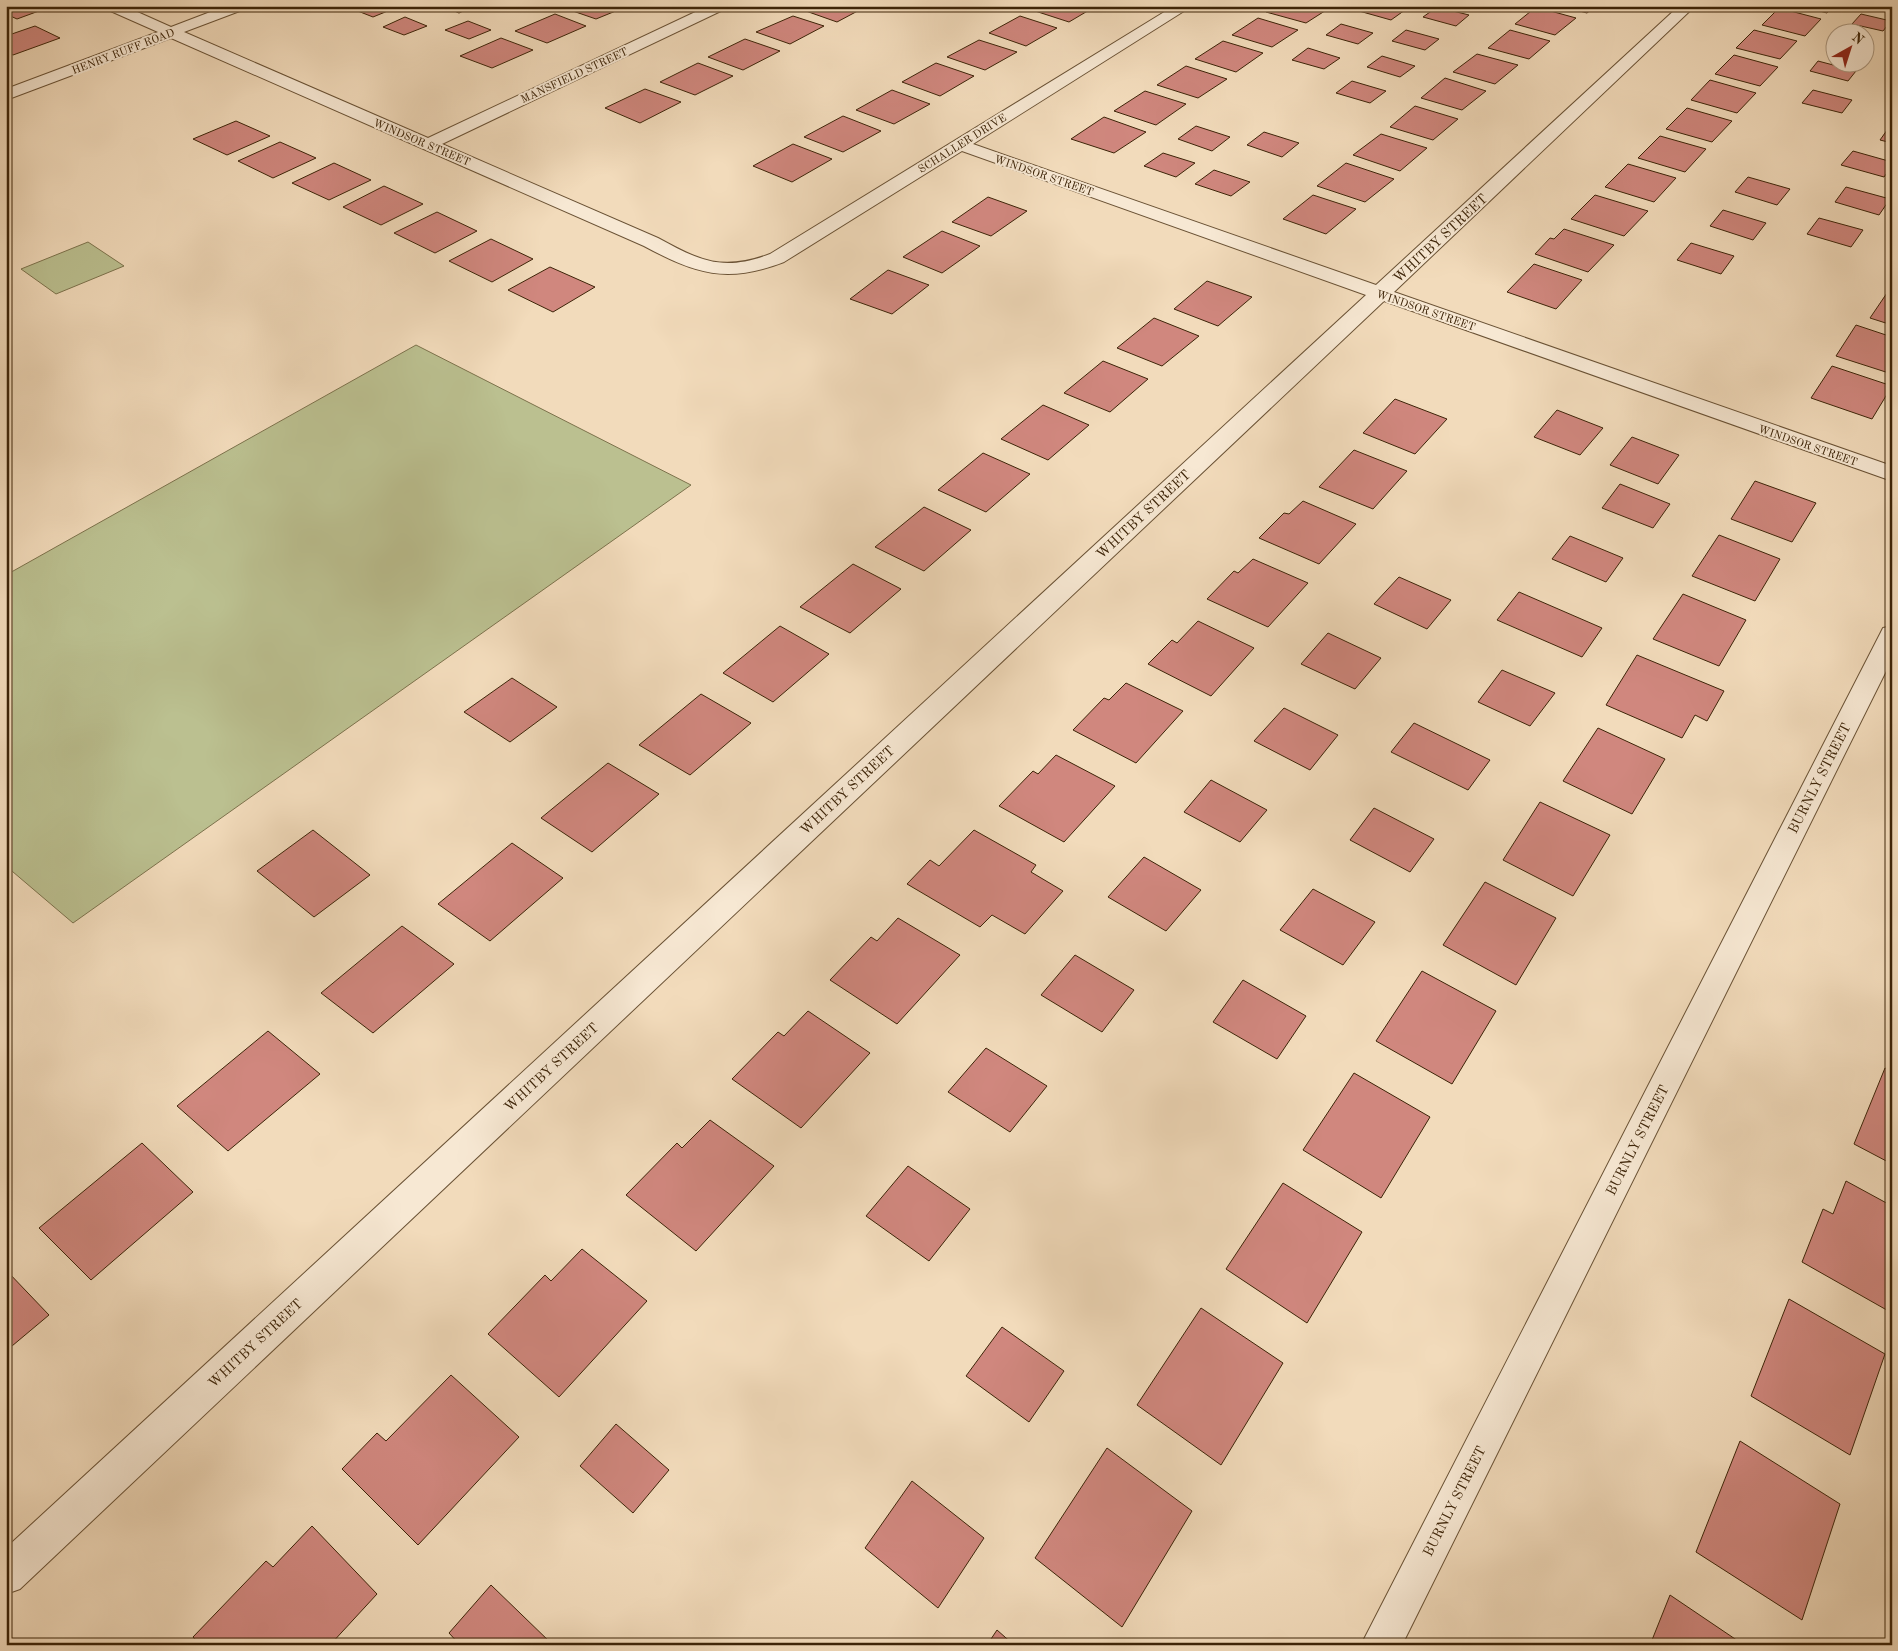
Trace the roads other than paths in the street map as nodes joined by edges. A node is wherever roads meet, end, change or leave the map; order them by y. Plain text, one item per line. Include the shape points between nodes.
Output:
1 (111, 6) edge
2 (240, 6) edge
3 (720, 6) edge
4 (1185, 6) edge
5 (1688, 6) edge
6 (171, 32) junction
7 (6, 95) edge
8 (429, 144) junction
9 (960, 145) junction
10 (735, 269) joint
11 (1380, 294) junction
12 (1892, 474) edge
13 (1892, 634) edge
14 (6, 1575) edge
15 (1381, 1645) edge

1 - 6 street, WINDSOR STREET
2 - 6 street, HENRY RUFF ROAD
3 - 8 street, MANSFIELD STREET
4 - 9 street, SCHALLER DRIVE
5 - 11 street, WHITBY STREET
6 - 7 street, HENRY RUFF ROAD
6 - 8 street, WINDSOR STREET
8 - 10 street, WINDSOR STREET via 652,242 701,267
9 - 10 street, SCHALLER DRIVE via 777,258 764,264
9 - 11 street, WINDSOR STREET
11 - 12 street, WINDSOR STREET
11 - 14 street, WHITBY STREET
13 - 15 street, BURNLY STREET

